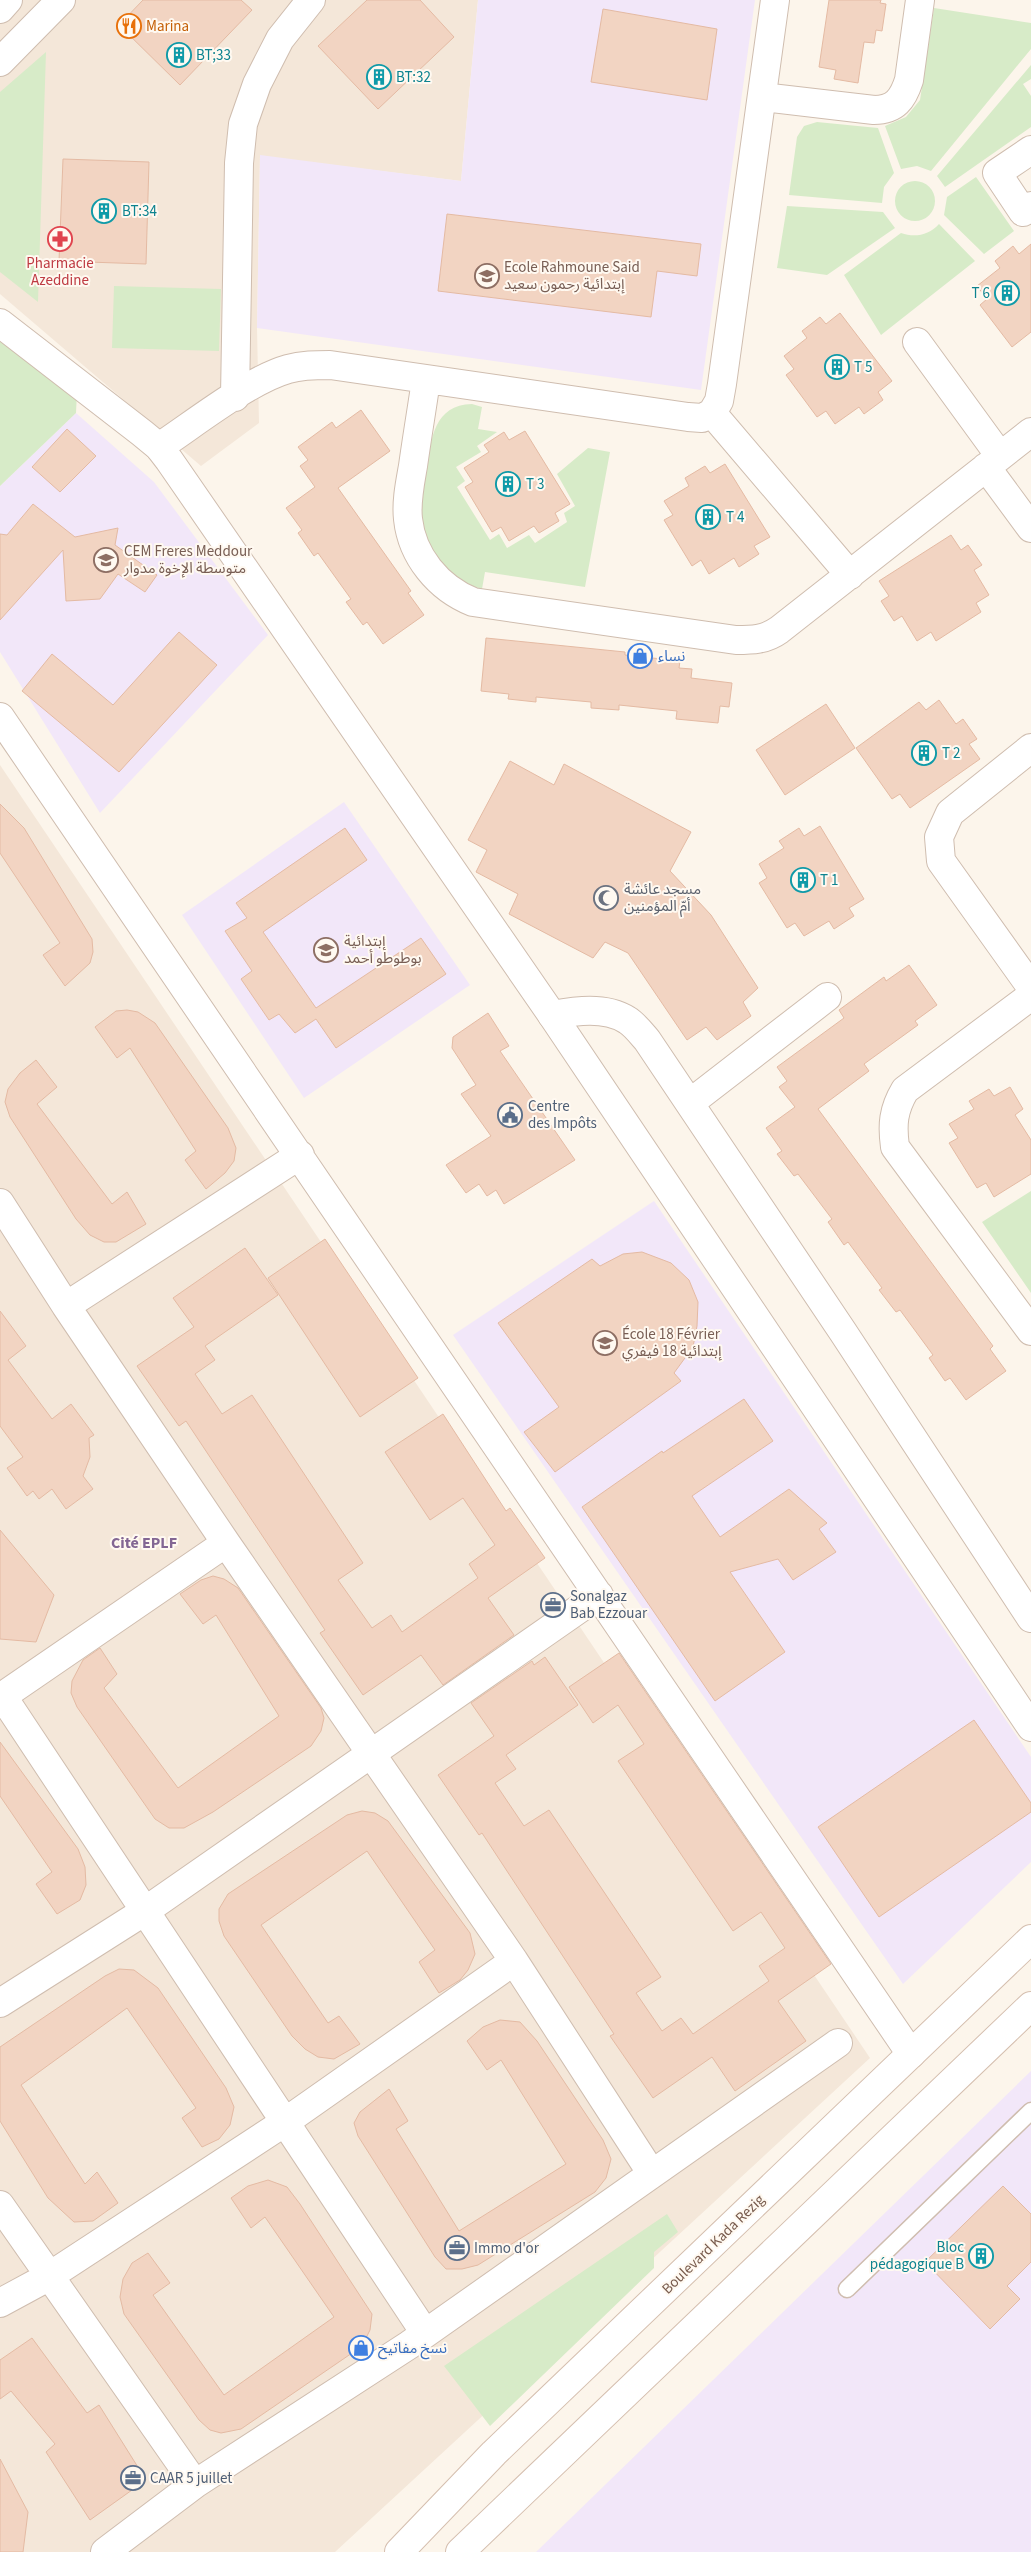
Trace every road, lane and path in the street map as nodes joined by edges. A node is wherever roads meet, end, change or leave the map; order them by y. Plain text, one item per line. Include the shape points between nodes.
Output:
1 (8, 0) edge
2 (61, 0) edge
3 (311, 0) edge
4 (776, 0) edge
5 (920, 0) edge
6 (0, 9) edge
7 (0, 62) edge
8 (762, 97) junction
9 (1031, 150) edge
10 (1031, 206) edge
11 (0, 323) edge
12 (917, 342) dead end
13 (426, 380) junction
14 (235, 397) junction
15 (712, 413) junction
16 (1031, 432) edge
17 (159, 447) junction
18 (993, 462) junction
19 (1031, 528) edge
20 (850, 575) junction
21 (0, 717) edge
22 (8, 746) edge
23 (1031, 748) edge
24 (1031, 987) edge
25 (1031, 996) edge
26 (827, 997) dead end
27 (552, 1015) junction
28 (690, 1104) junction
29 (300, 1155) junction
30 (0, 1203) edge
31 (66, 1306) junction
32 (1031, 1331) edge
33 (226, 1543) junction
34 (599, 1595) junction
35 (1031, 1618) edge
36 (1, 1697) edge
37 (1030, 1723) edge
38 (371, 1756) junction
39 (145, 1911) junction
40 (1031, 1939) edge
41 (514, 1961) junction
42 (0, 2003) edge
43 (1031, 2006) edge
44 (838, 2043) dead end
45 (911, 2054) junction
46 (1031, 2111) edge
47 (285, 2122) junction
48 (652, 2174) junction
49 (0, 2205) edge
50 (48, 2276) junction
51 (847, 2289) dead end
52 (0, 2304) edge
53 (425, 2333) junction
54 (195, 2484) junction
55 (105, 2552) edge
56 (398, 2552) edge
57 (460, 2552) edge

1 - 6 street
2 - 7 street
3 - 14 street via 280,39 257,84 243,124 239,163
4 - 8 street
5 - 8 street via 909,80 897,104 884,110 874,110
8 - 15 street via 720,401
9 - 10 street via 997,173 1023,212
11 - 17 street
12 - 18 street
13 - 14 street via 312,365 288,369
13 - 15 street via 688,417 702,418
13 - 20 street via 408,496 408,519 422,559 436,578 461,597 486,604 736,640 756,640 771,636
14 - 17 street
15 - 20 street
16 - 18 street
17 - 27 street
18 - 19 street
18 - 20 street
21 - 22 street
22 - 29 street
23 - 24 street via 950,813 939,837 941,862
25 - 32 street via 905,1090 895,1107 893,1127 895,1147
26 - 28 street
27 - 28 street via 579,1010 604,1012 626,1020 647,1040
27 - 37 street
28 - 35 street
29 - 31 street
29 - 34 street
30 - 31 street
31 - 33 street
33 - 36 street
33 - 38 street
34 - 38 street
34 - 45 street
36 - 39 street
38 - 39 street
38 - 41 street
39 - 42 street
39 - 47 street
40 - 45 street, Boulevard Kada Rezig
41 - 47 street
41 - 48 street
43 - 57 street
44 - 48 street
45 - 56 street, Boulevard Kada Rezig via 494,2453
46 - 51 lane
47 - 50 street
47 - 53 street
48 - 53 street
49 - 50 street
50 - 52 street
50 - 54 street
53 - 54 street
54 - 55 street

